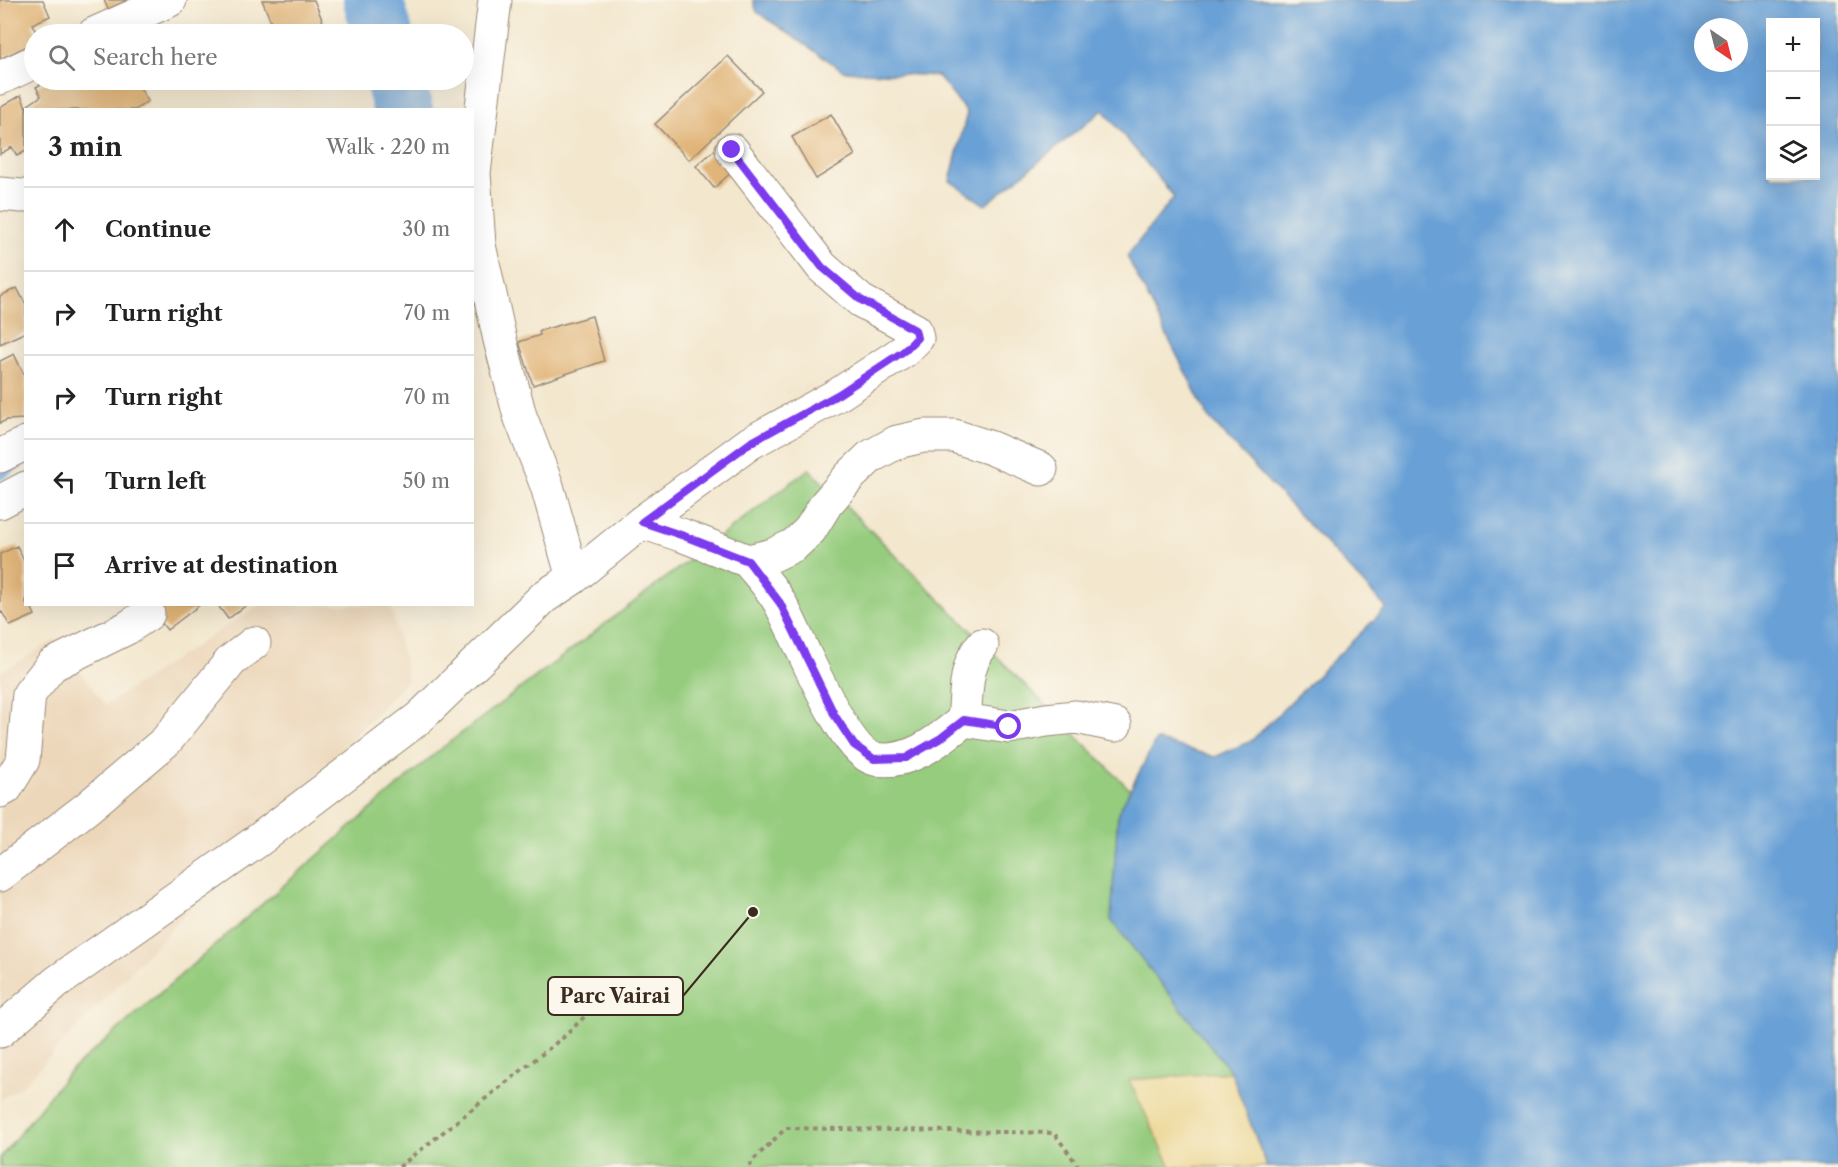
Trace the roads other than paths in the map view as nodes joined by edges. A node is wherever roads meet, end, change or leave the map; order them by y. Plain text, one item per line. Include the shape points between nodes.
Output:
1 (170, 0) edge
2 (495, 0) edge
3 (116, 24) edge
4 (24, 67) edge
5 (0, 78) edge
6 (732, 150) dead end
7 (24, 444) edge
8 (0, 456) edge
9 (1041, 469) dead end
10 (24, 489) edge
11 (0, 502) edge
12 (642, 522) junction
13 (748, 561) junction
14 (573, 578) junction
15 (148, 614) dead end
16 (254, 643) dead end
17 (982, 645) dead end
18 (964, 720) junction
19 (1114, 725) dead end
20 (0, 791) edge
21 (0, 875) edge
22 (0, 1031) edge

1 - 3 street
2 - 14 street via 474,173 479,244 520,416 547,486
4 - 5 street
6 - 12 street via 822,267 861,300 915,330 917,338 839,394 750,443
7 - 8 street
9 - 13 street via 954,436 924,436 897,442 870,457 849,476 810,530 794,545
10 - 11 street
12 - 13 street
12 - 14 street
13 - 18 street via 780,603 835,716 854,745 874,759 906,758
14 - 22 street via 544,597 419,717 256,842 57,982
15 - 20 street via 52,665 29,694 22,760 6,788
16 - 21 street via 231,661 166,741
17 - 18 street via 968,673
18 - 19 street via 1009,727 1076,717

